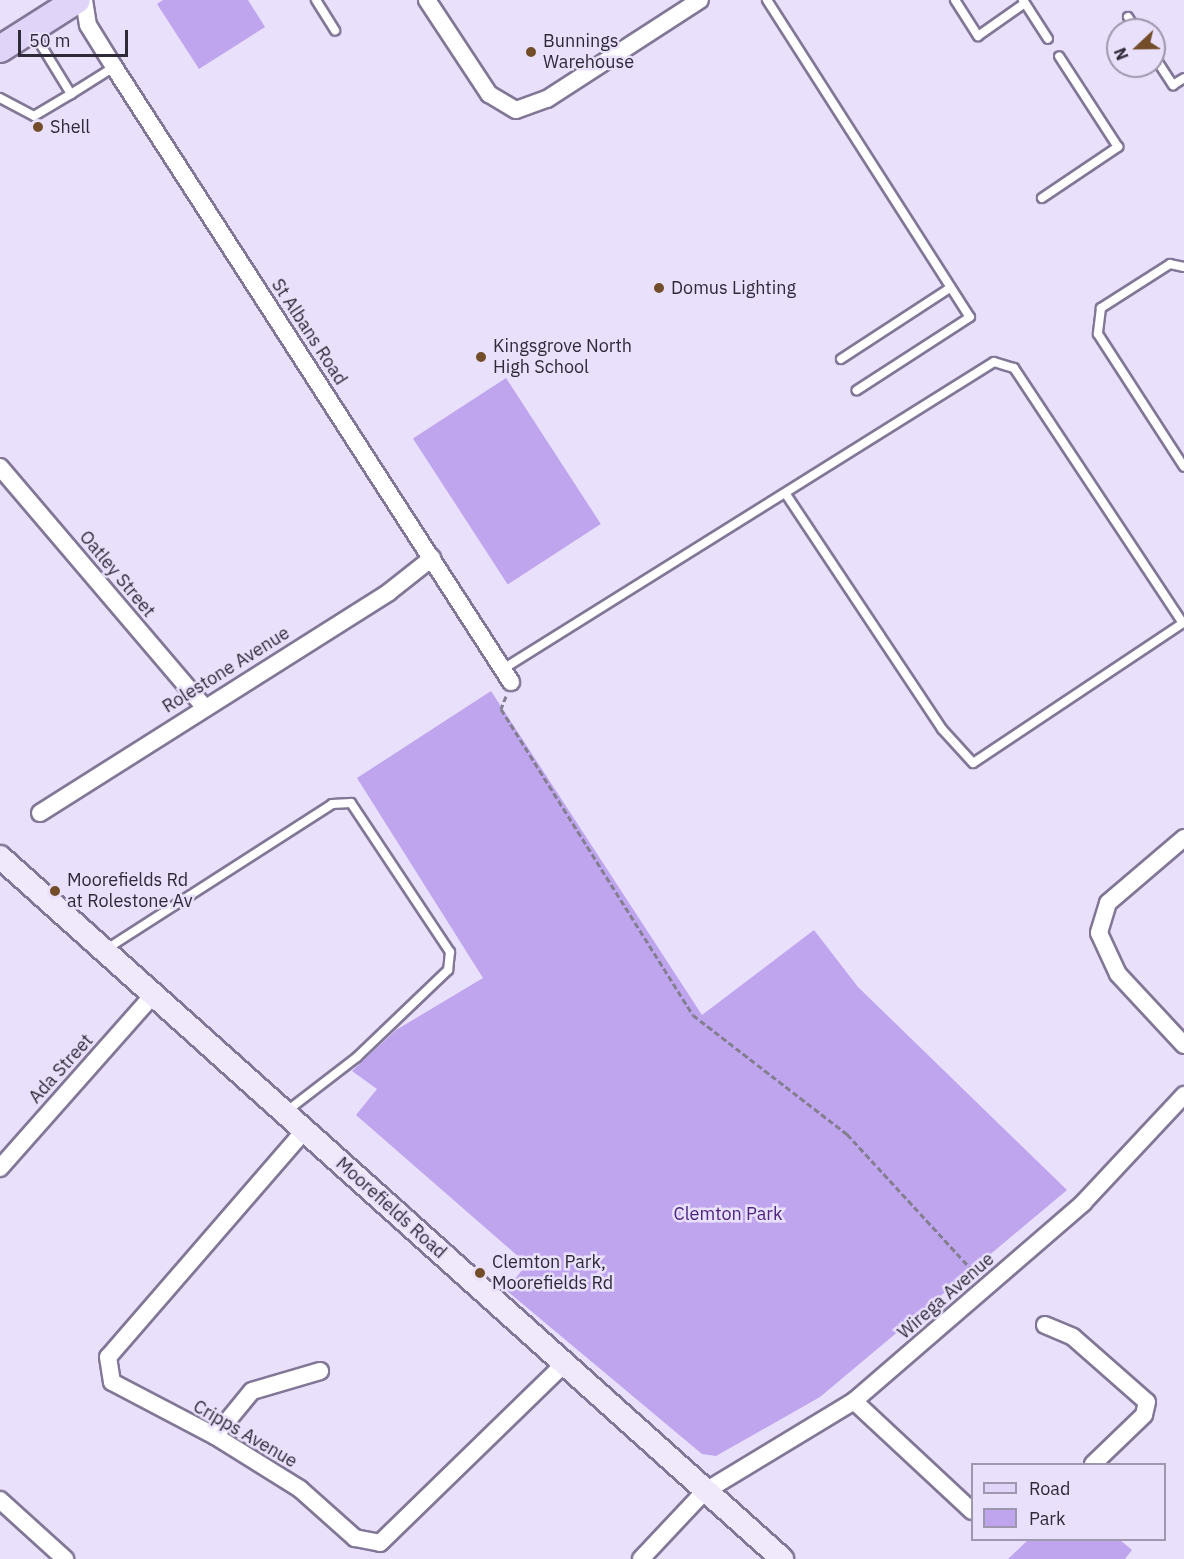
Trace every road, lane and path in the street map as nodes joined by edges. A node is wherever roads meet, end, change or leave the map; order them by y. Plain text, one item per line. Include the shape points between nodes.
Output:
1 (77, 0) edge
2 (84, 0) edge
3 (316, 0) edge
4 (428, 0) edge
5 (700, 0) edge
6 (767, 0) edge
7 (955, 0) edge
8 (1024, 1) edge
9 (31, 29) junction
10 (335, 30) dead end
11 (1048, 39) dead end
12 (0, 49) edge
13 (1059, 56) dead end
14 (114, 67) junction
15 (1166, 74) edge
16 (1184, 78) edge
17 (71, 94) junction
18 (0, 98) edge
19 (1042, 198) dead end
20 (1184, 267) edge
21 (950, 288) junction
22 (841, 359) dead end
23 (857, 390) dead end
24 (1184, 466) edge
25 (0, 467) edge
26 (785, 493) junction
27 (432, 558) junction
28 (507, 676) junction
29 (204, 707) junction
30 (40, 813) dead end
31 (1184, 838) edge
32 (0, 857) edge
33 (103, 952) junction
34 (152, 996) junction
35 (1184, 1045) edge
36 (1184, 1095) edge
37 (284, 1113) junction
38 (304, 1131) junction
39 (0, 1168) edge
40 (974, 1272) dead end
41 (1045, 1325) dead end
42 (563, 1365) junction
43 (320, 1371) dead end
44 (854, 1401) junction
45 (215, 1436) junction
46 (1094, 1463) edge
47 (704, 1491) junction
48 (0, 1500) edge
49 (971, 1510) edge
50 (65, 1559) edge
51 (641, 1559) edge
52 (782, 1559) edge

1 - 9 main road
2 - 14 street, St Albans Road via 88,25
3 - 10 lane
4 - 5 street via 489,94 516,110 546,99
6 - 21 lane
7 - 8 lane via 978,36
8 - 11 lane
9 - 12 main road
9 - 17 lane
13 - 19 lane via 1118,147
14 - 17 lane
14 - 27 street, St Albans Road
15 - 16 lane via 1173,85
17 - 18 lane via 34,116
20 - 24 lane via 1170,264 1101,308 1098,334
21 - 22 lane
21 - 23 lane via 970,317
25 - 29 street, Oatley Street
26 - 26 lane via 942,729 973,763 1183,623 1014,368 994,362
26 - 28 lane
27 - 28 street, St Albans Road
27 - 29 street, Rolestone Avenue via 389,592
28 - 40 path via 501,709 693,1015 847,1134
29 - 30 street, Rolestone Avenue
31 - 35 street via 1108,903 1099,933 1118,974
32 - 33 main road, Moorefields Road
33 - 34 main road, Moorefields Road
33 - 37 lane via 332,804 351,802 450,952 448,970 357,1057
34 - 37 main road, Moorefields Road
34 - 39 street, Ada Street
36 - 44 street, Wirega Avenue via 1083,1203
37 - 38 main road, Moorefields Road
38 - 42 main road, Moorefields Road
38 - 45 street, Cripps Avenue via 105,1361 108,1376 123,1392
41 - 46 street via 1073,1337 1147,1402 1144,1415
42 - 45 street, Cripps Avenue via 380,1544 355,1538 314,1498
42 - 47 main road, Moorefields Road
43 - 45 street via 252,1391
44 - 47 street, Wirega Avenue
44 - 49 street
47 - 51 street, Wirega Avenue
47 - 52 main road, Moorefields Road
48 - 50 street

